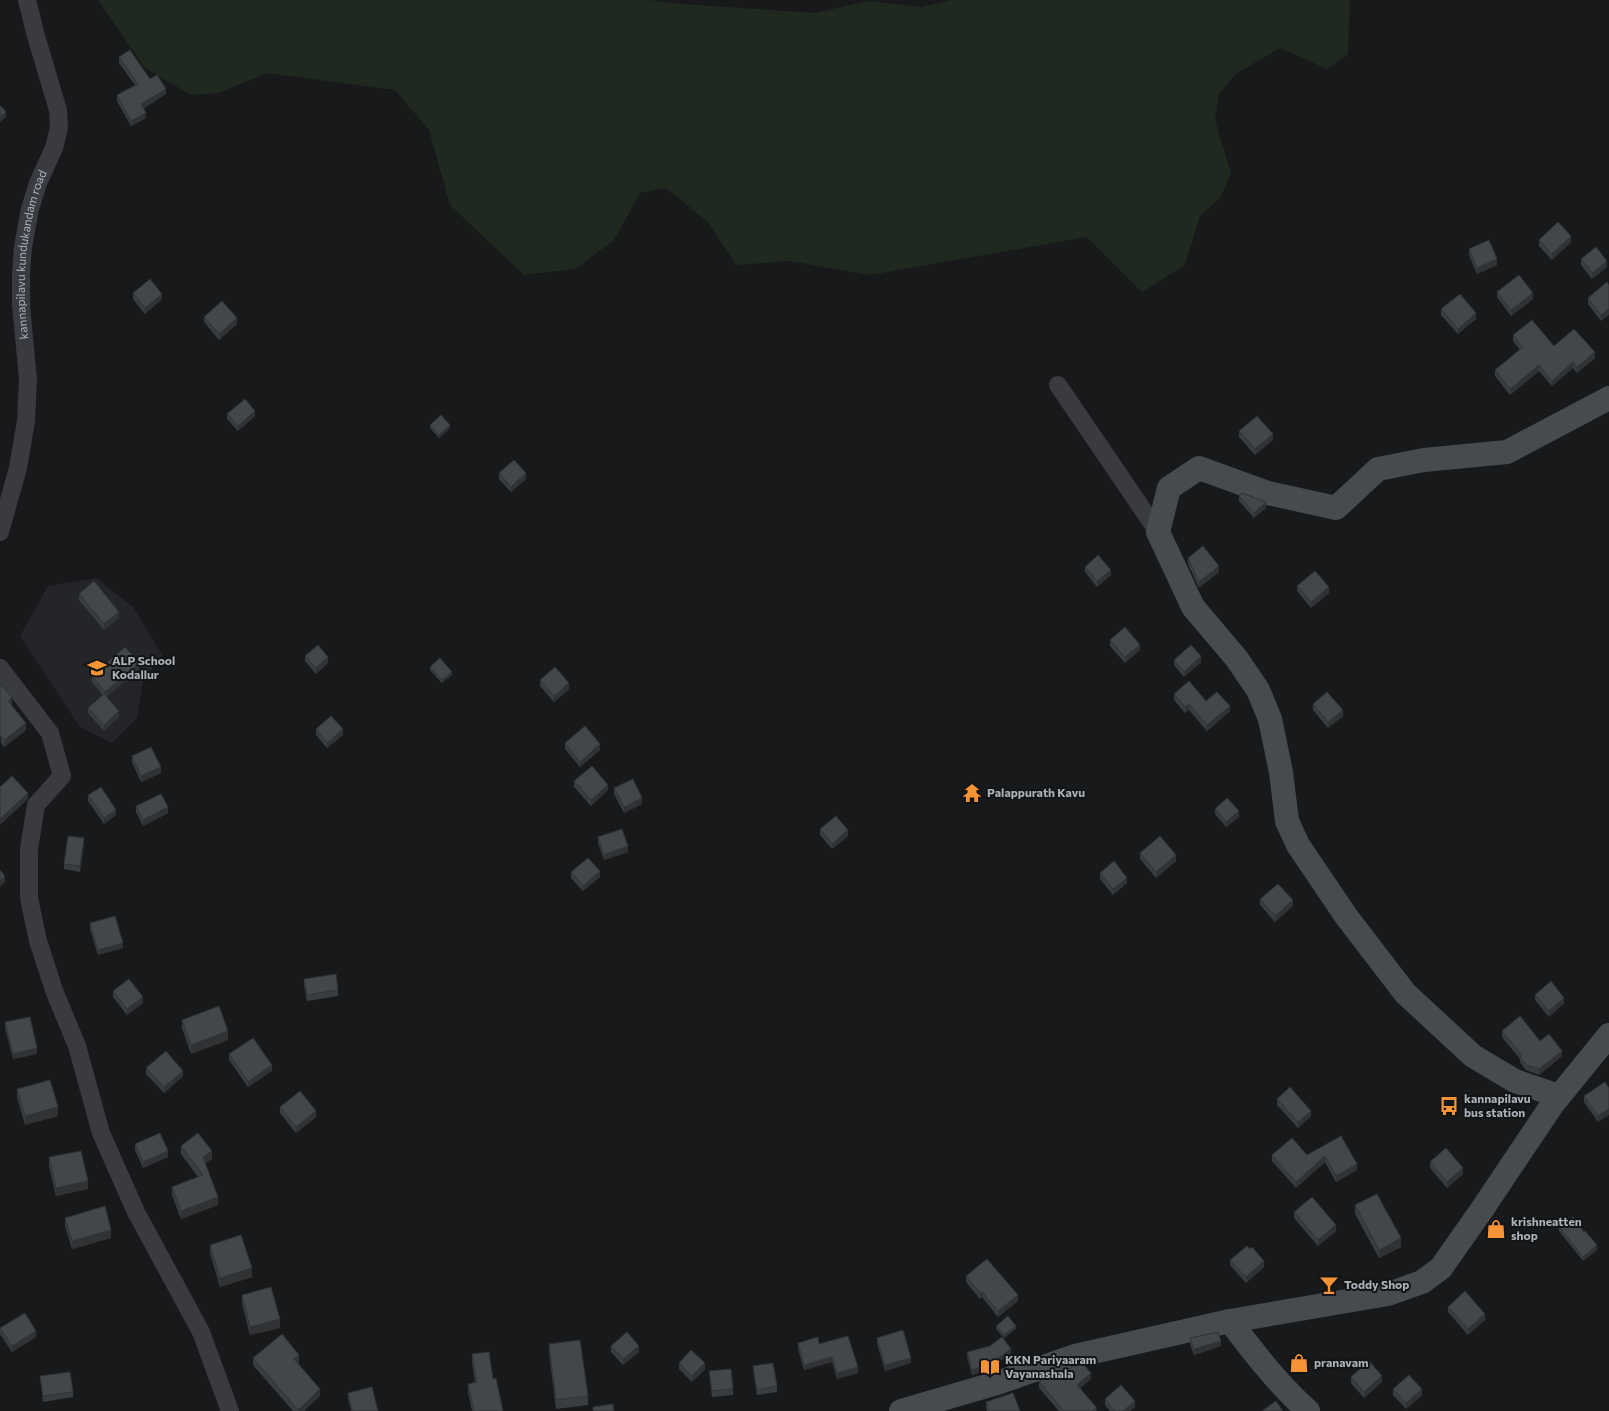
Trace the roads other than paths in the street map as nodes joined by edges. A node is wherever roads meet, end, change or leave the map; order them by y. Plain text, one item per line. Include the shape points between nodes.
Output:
1 (27, 0) edge
2 (1058, 385) dead end
3 (1609, 398) edge
4 (0, 532) edge
5 (1158, 532) junction
6 (0, 668) edge
7 (1609, 1035) edge
8 (1559, 1096) junction
9 (1230, 1321) junction
10 (230, 1411) edge
11 (901, 1411) edge
12 (1308, 1411) edge

1 - 4 street, kannapilavu kundukandam road via 58,110 59,128 30,209 23,247 21,305 28,379 26,421 18,468
2 - 5 street
3 - 5 street via 1507,452 1424,460 1378,469 1336,508 1268,493 1199,468 1169,488
5 - 8 street via 1193,607 1237,659 1258,690 1270,719 1287,822 1298,845 1346,916 1405,993 1473,1056 1515,1081
6 - 10 street via 50,733 62,776 36,805 29,848 29,898 38,941 77,1046 102,1133 136,1212 201,1332
7 - 8 street
8 - 9 street via 1441,1268 1422,1282 1388,1294
9 - 11 street via 1075,1356 998,1383
9 - 12 street via 1293,1398

